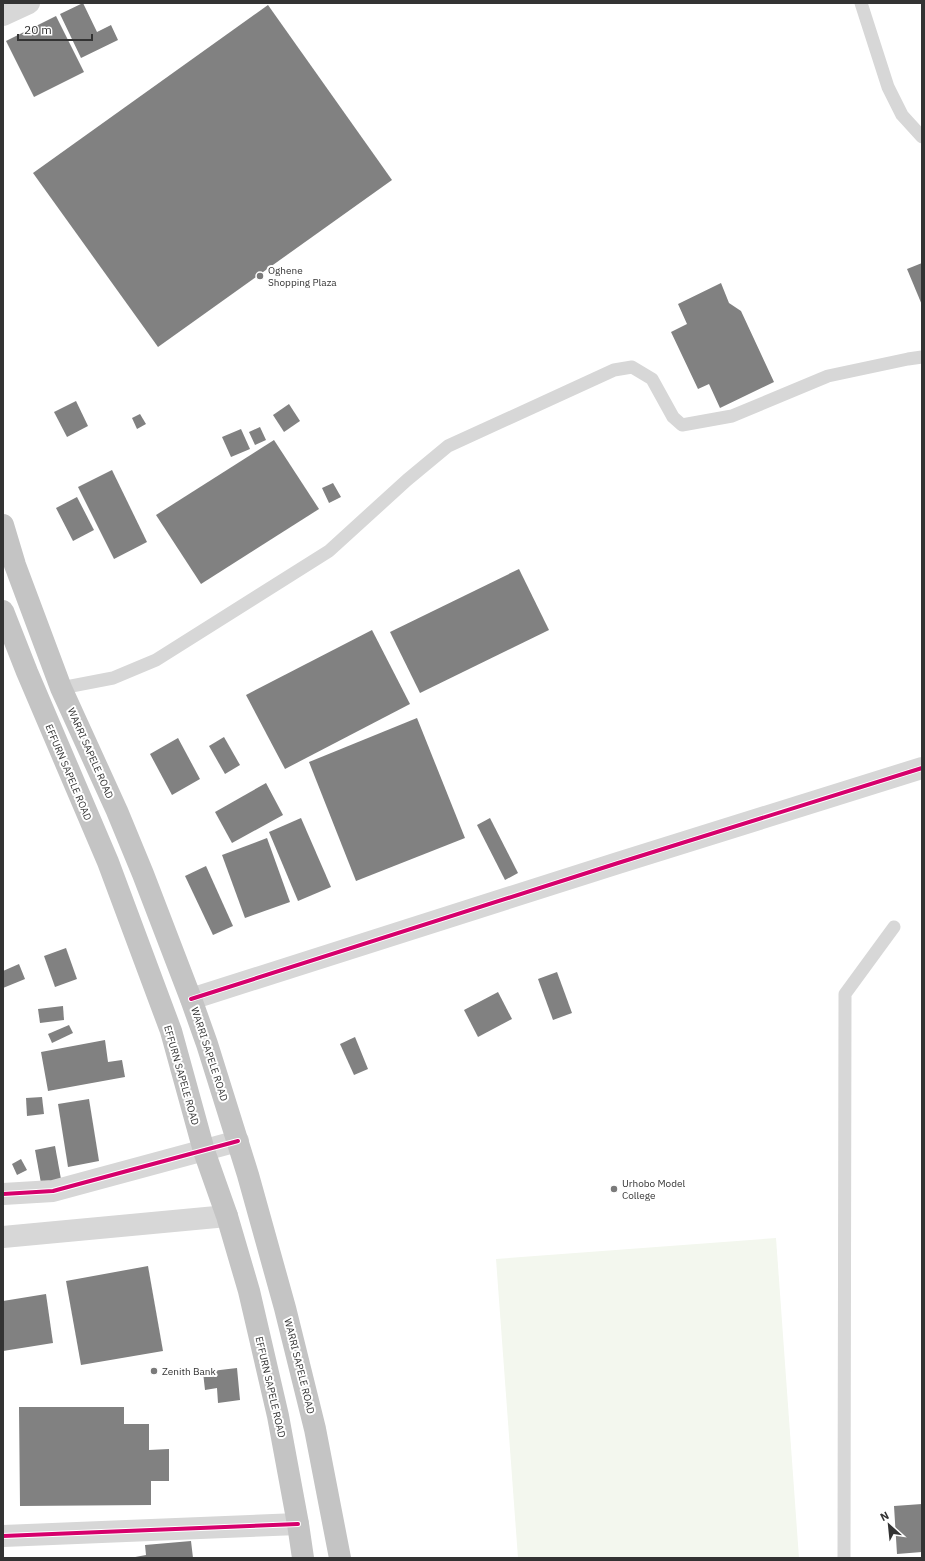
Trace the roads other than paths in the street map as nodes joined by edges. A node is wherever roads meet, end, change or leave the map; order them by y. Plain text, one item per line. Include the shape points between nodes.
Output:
1 (29, 3) edge
2 (861, 3) edge
3 (3, 15) edge
4 (922, 137) edge
5 (922, 358) edge
6 (3, 525) edge
7 (3, 611) edge
8 (61, 688) junction
9 (922, 768) edge
10 (133, 850) junction
11 (108, 862) junction
12 (894, 927) dead end
13 (191, 999) junction
14 (238, 1141) junction
15 (204, 1151) junction
16 (3, 1194) edge
17 (227, 1216) junction
18 (3, 1237) edge
19 (298, 1524) junction
20 (3, 1536) edge
21 (302, 1558) edge
22 (340, 1558) edge
23 (844, 1558) edge

1 - 3 street
2 - 4 lane via 888,87 902,115
5 - 8 lane via 828,376 732,416 682,425 673,417 652,379 632,367 614,370 448,446 329,551 156,660 113,678
6 - 8 highway, WARRI SAPELE ROAD via 15,565
7 - 11 highway, EFFURN SAPELE ROAD via 26,672
8 - 10 highway, WARRI SAPELE ROAD
9 - 13 street via 602,867
10 - 11 highway
10 - 13 highway, WARRI SAPELE ROAD
11 - 15 highway, EFFURN SAPELE ROAD via 171,1031
12 - 23 lane via 845,994
13 - 14 highway, WARRI SAPELE ROAD
14 - 15 street
14 - 22 highway, WARRI SAPELE ROAD via 285,1308 315,1429
15 - 16 street via 53,1191
15 - 17 highway, EFFURN SAPELE ROAD
17 - 18 street
17 - 19 highway, EFFURN SAPELE ROAD via 249,1291 275,1401
19 - 20 street
19 - 21 highway, EFFURN SAPELE ROAD

